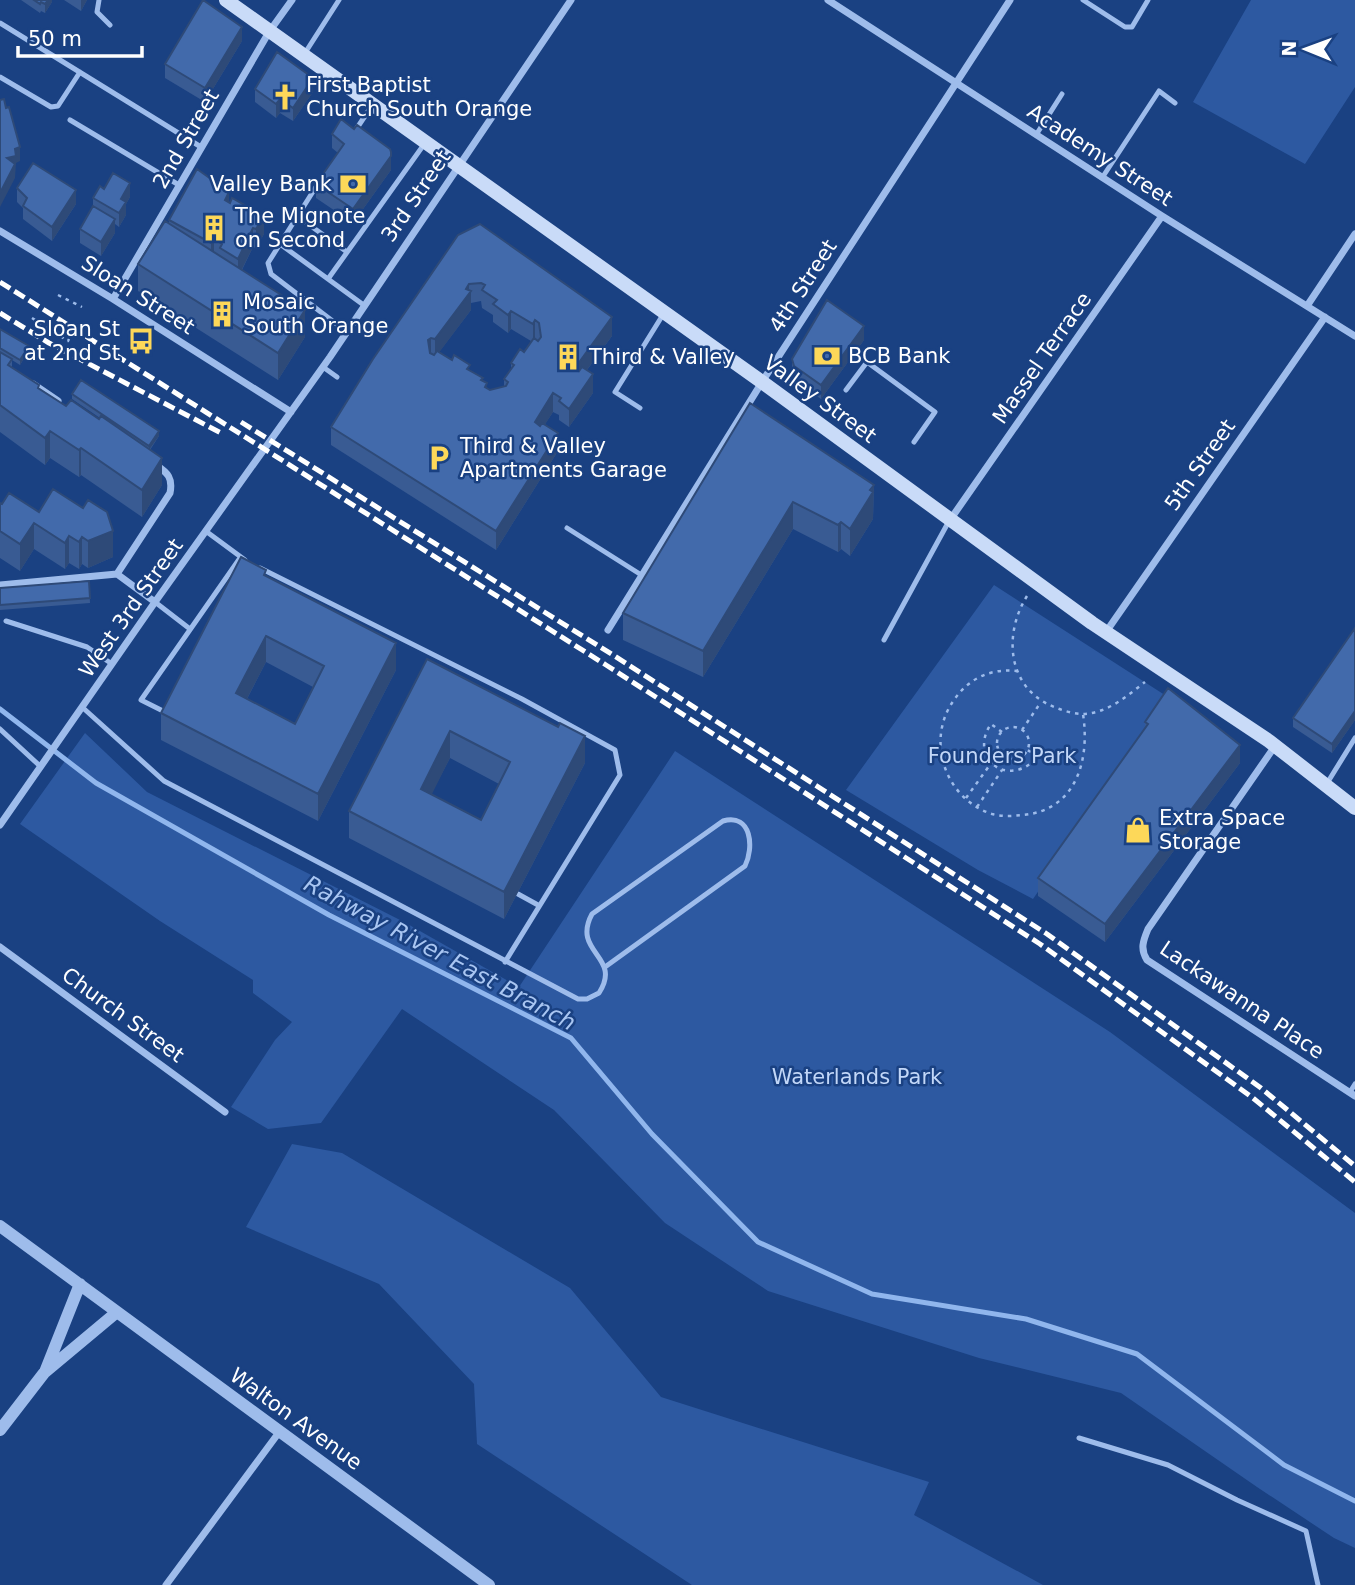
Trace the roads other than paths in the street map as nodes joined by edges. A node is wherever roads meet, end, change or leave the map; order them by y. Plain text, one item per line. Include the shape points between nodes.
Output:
1 (99, 0) edge
2 (226, 0) edge
3 (292, 0) edge
4 (339, 0) edge
5 (571, 0) edge
6 (828, 0) edge
7 (1010, 0) edge
8 (1083, 0) edge
9 (1148, 0) edge
10 (0, 23) edge
11 (110, 25) dead end
12 (269, 32) junction
13 (303, 56) junction
14 (80, 72) junction
15 (0, 77) edge
16 (954, 83) junction
17 (1062, 94) dead end
18 (1175, 103) dead end
19 (372, 105) junction
20 (70, 120) dead end
21 (1035, 135) junction
22 (349, 139) edge
23 (425, 143) junction
24 (201, 147) junction
25 (457, 166) junction
26 (326, 173) edge
27 (1102, 178) junction
28 (179, 185) junction
29 (297, 216) junction
30 (1162, 216) junction
31 (0, 231) edge
32 (1355, 234) edge
33 (280, 244) junction
34 (347, 252) junction
35 (328, 279) junction
36 (113, 299) junction
37 (365, 306) junction
38 (1307, 306) junction
39 (664, 313) junction
40 (1325, 317) junction
41 (347, 332) junction
42 (1355, 336) edge
43 (323, 367) junction
44 (22, 377) edge
45 (337, 377) dead end
46 (762, 382) junction
47 (846, 390) dead end
48 (67, 407) edge
49 (640, 408) dead end
50 (291, 412) junction
51 (914, 442) dead end
52 (145, 458) edge
53 (950, 520) junction
54 (567, 528) dead end
55 (206, 532) junction
56 (240, 558) junction
57 (248, 562) edge
58 (257, 566) edge
59 (117, 574) junction
60 (643, 576) junction
61 (0, 585) edge
62 (155, 602) junction
63 (6, 621) dead end
64 (190, 629) junction
65 (385, 630) junction
66 (608, 630) dead end
67 (1105, 632) junction
68 (380, 639) edge
69 (884, 640) dead end
70 (112, 664) junction
71 (466, 671) junction
72 (461, 680) edge
73 (82, 707) junction
74 (173, 716) edge
75 (0, 729) edge
76 (1355, 738) edge
77 (1275, 746) junction
78 (41, 766) junction
79 (1326, 785) junction
80 (1355, 808) edge
81 (0, 825) edge
82 (518, 894) edge
83 (538, 905) junction
84 (0, 947) edge
85 (505, 962) junction
86 (605, 967) junction
87 (1355, 1084) edge
88 (1352, 1094) edge
89 (225, 1112) dead end
90 (0, 1226) edge
91 (80, 1284) junction
92 (117, 1312) junction
93 (44, 1373) junction
94 (2, 1421) edge
95 (280, 1431) junction
96 (1079, 1438) dead end
97 (166, 1585) edge
98 (489, 1585) edge
99 (1318, 1585) edge

1 - 11 lane via 97,12
2 - 12 main road, Valley Street
3 - 12 street, 2nd Street
4 - 13 lane
5 - 25 street, 3rd Street
6 - 16 street, Academy Street
7 - 16 street, 4th Street
8 - 9 lane via 1132,27
10 - 14 lane
12 - 13 main road, Valley Street
12 - 24 street, 2nd Street
13 - 19 main road, Valley Street
14 - 15 lane via 58,106 51,107
14 - 24 lane
16 - 21 street, Academy Street
16 - 46 street, 4th Street
17 - 21 lane
18 - 27 lane via 1159,90
19 - 22 lane
19 - 23 main road, Valley Street
20 - 28 lane
21 - 27 street, Academy Street
23 - 25 main road, Valley Street
23 - 34 lane
24 - 28 street, 2nd Street
25 - 37 street, 3rd Street
25 - 39 main road, Valley Street
26 - 29 lane
27 - 30 street, Academy Street
28 - 36 street, 2nd Street
29 - 33 lane
29 - 34 lane
30 - 38 street, Academy Street
30 - 53 street, Massel Terrace
31 - 36 street, Sloan Street
32 - 38 street
33 - 35 lane
33 - 41 lane via 267,269
34 - 35 lane
35 - 37 lane
36 - 50 street, Sloan Street
37 - 41 street, 3rd Street
38 - 40 street, Academy Street
39 - 46 main road, Valley Street
39 - 49 lane via 615,392
40 - 42 street, Academy Street
40 - 67 street, 5th Street
41 - 43 street, 3rd Street
43 - 45 lane
43 - 50 street, 3rd Street
44 - 48 street
46 - 53 main road, Valley Street
46 - 60 street, 4th Street
47 - 51 lane via 867,362 935,412
50 - 55 street, West 3rd Street
52 - 59 street via 167,472 170,493
53 - 67 main road, Valley Street
53 - 69 lane
54 - 60 lane
55 - 56 lane
55 - 62 street, West 3rd Street
56 - 57 lane
56 - 64 lane
58 - 65 lane
59 - 61 street
59 - 62 street
60 - 66 street, 4th Street
62 - 64 lane
62 - 70 street, West 3rd Street
63 - 70 lane via 87,647
64 - 74 lane via 141,700
65 - 68 lane
65 - 71 lane
67 - 77 main road, Valley Street
70 - 73 street, West 3rd Street
71 - 72 lane
71 - 83 lane via 615,750 620,775
73 - 78 street, West 3rd Street
73 - 85 lane via 164,781
75 - 78 lane
76 - 79 lane
77 - 79 main road, Valley Street
77 - 88 street, Lackawanna Place via 1149,929 1142,953
78 - 81 street, West 3rd Street
79 - 80 main road, Valley Street
82 - 83 lane
83 - 85 lane
84 - 89 street, Church Street
85 - 86 lane via 578,999 599,993
86 - 86 lane via 588,942 586,928 593,914 723,821 741,823 751,841 745,866
87 - 88 lane
90 - 91 street, Walton Avenue
91 - 92 street, Walton Avenue
91 - 93 street
92 - 93 street
92 - 95 street, Walton Avenue
93 - 94 street
95 - 97 street
95 - 98 street, Walton Avenue
96 - 99 lane via 1168,1465 1306,1531

